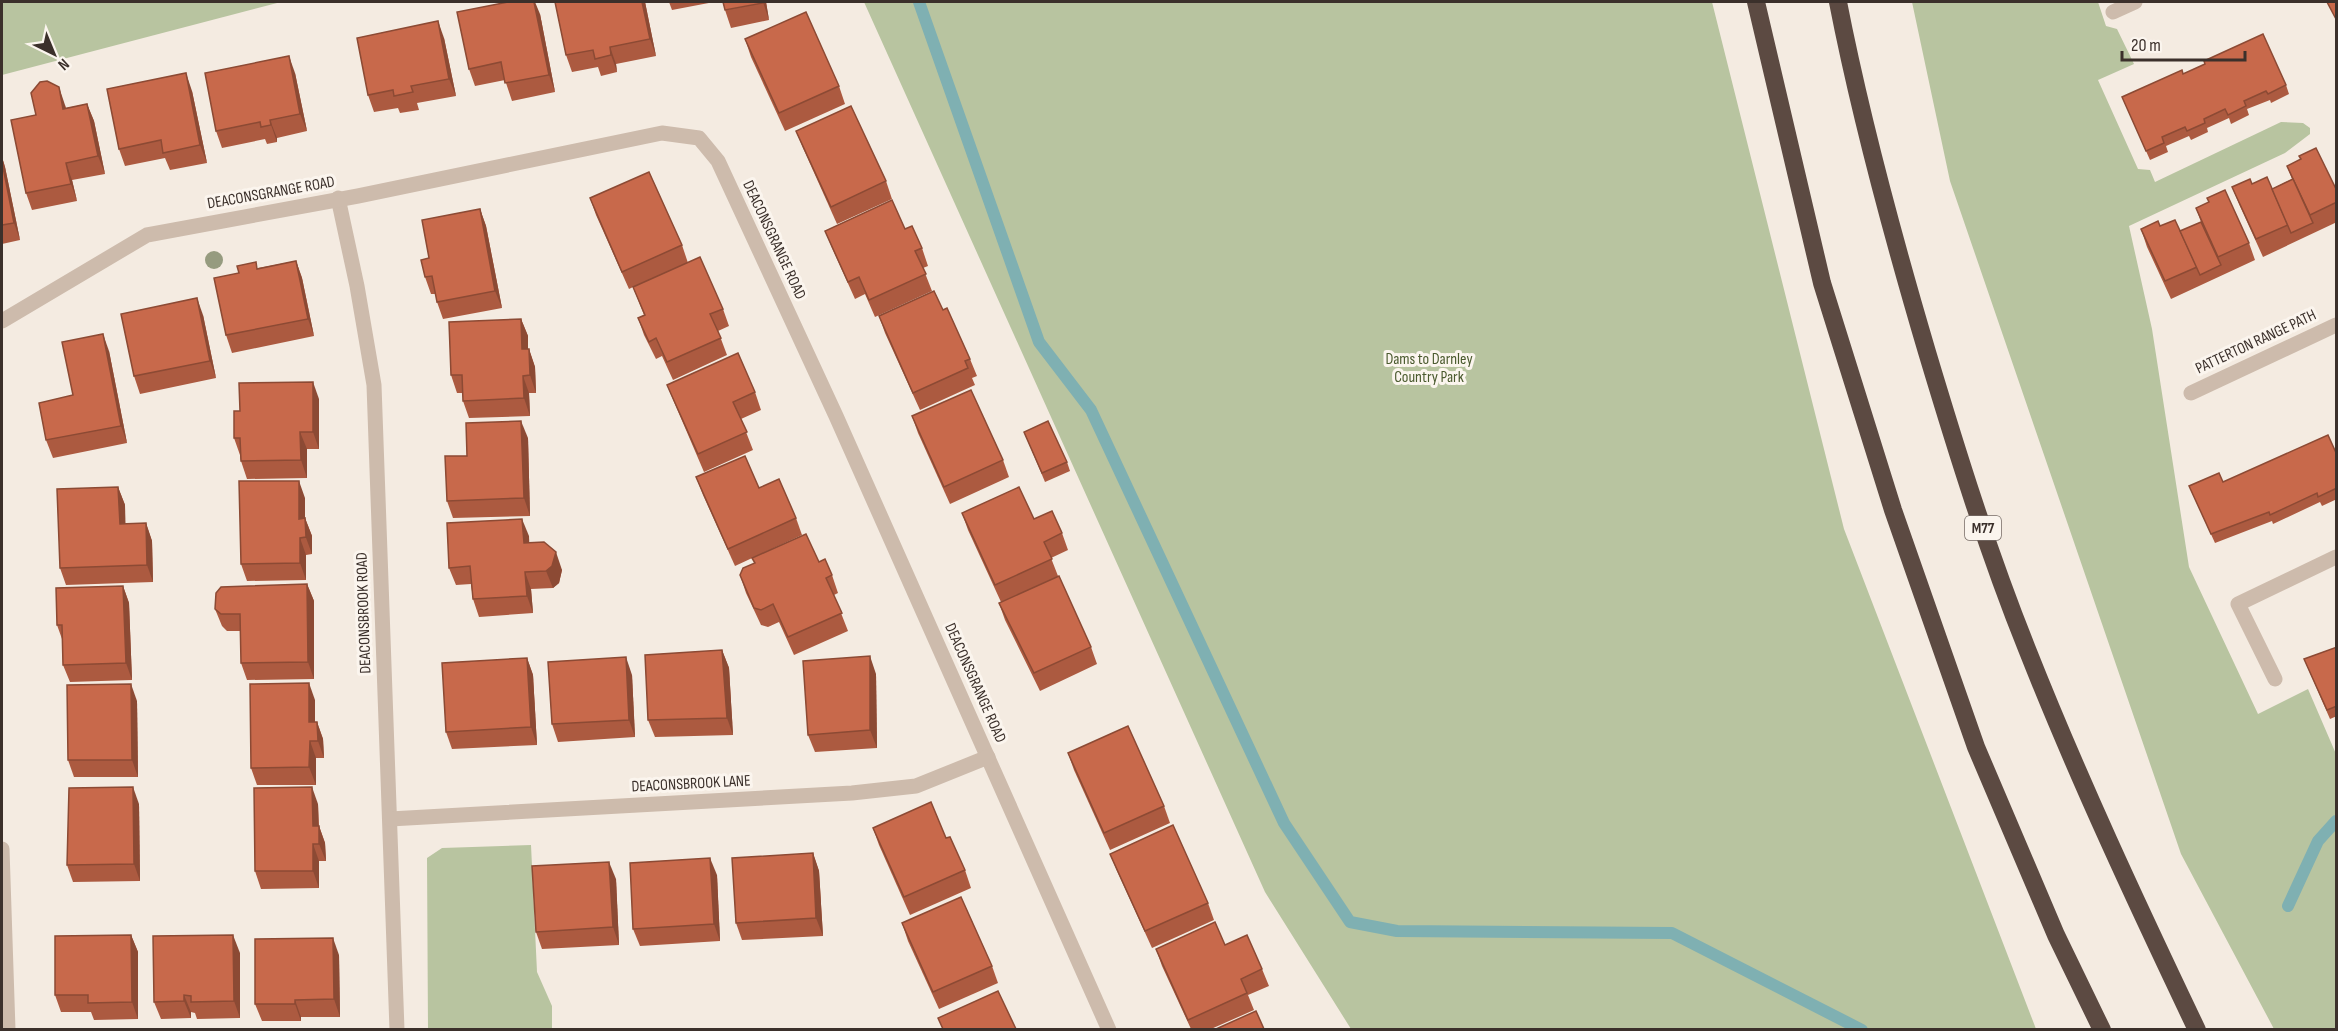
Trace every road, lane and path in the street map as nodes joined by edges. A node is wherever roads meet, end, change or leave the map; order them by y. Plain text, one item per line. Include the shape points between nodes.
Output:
1 (1756, 2) edge
2 (1838, 2) edge
3 (2134, 2) edge
4 (2113, 12) dead end
5 (338, 198) junction
6 (2, 321) edge
7 (2337, 325) edge
8 (2191, 393) dead end
9 (2337, 557) edge
10 (2275, 679) dead end
11 (988, 757) junction
12 (390, 819) junction
13 (2, 849) edge
14 (8, 1029) edge
15 (397, 1029) edge
16 (1109, 1029) edge
17 (2102, 1029) edge
18 (2197, 1029) edge

1 - 17 highway via 1822,283 1893,510 1976,747 2056,935
2 - 18 highway, M77 via 1867,135 1908,288 1984,531 2026,647 2097,817
3 - 4 street
5 - 6 street, DEACONSGRANGE ROAD via 147,235
5 - 11 street, DEACONSGRANGE ROAD via 662,134 699,138 718,161
5 - 12 street, DEACONSBROOK ROAD via 374,385
7 - 8 street, PATTERTON RANGE PATH
9 - 10 street via 2238,603
11 - 12 street, DEACONSBROOK LANE via 916,786 852,793
11 - 16 street, DEACONSGRANGE ROAD
12 - 15 street, DEACONSBROOK ROAD
13 - 14 street

